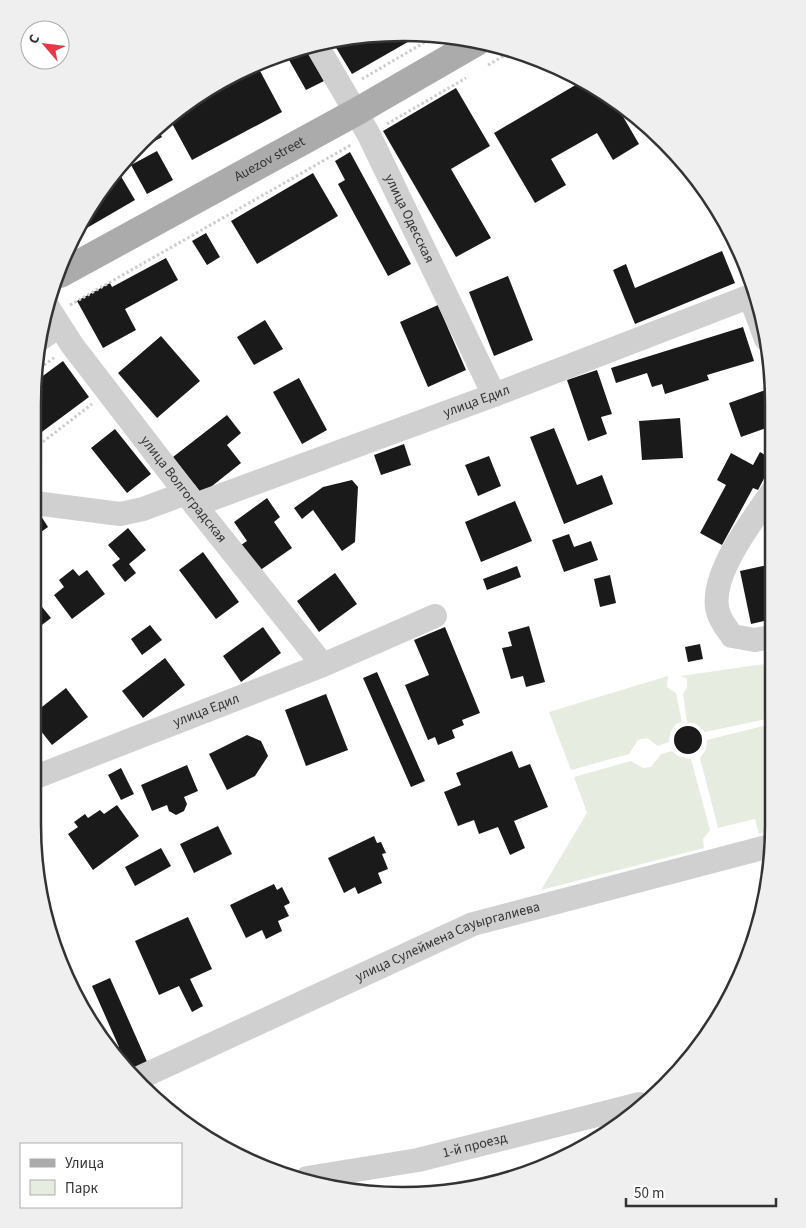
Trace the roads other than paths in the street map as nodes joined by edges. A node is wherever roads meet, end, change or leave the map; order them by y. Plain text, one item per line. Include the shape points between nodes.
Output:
1 (468, 47) edge
2 (320, 51) edge
3 (356, 112) junction
4 (67, 270) edge
5 (749, 297) edge
6 (50, 322) edge
7 (494, 395) junction
8 (190, 499) junction
9 (765, 502) edge
10 (41, 504) edge
11 (435, 616) dead end
12 (765, 638) edge
13 (322, 665) junction
14 (41, 775) edge
15 (764, 848) edge
16 (143, 1076) edge
17 (630, 1107) edge
18 (318, 1176) edge

1 - 3 main road, Auezov street
2 - 3 street, улица Одесская
3 - 4 main road, Auezov street
3 - 7 street, улица Одесская
5 - 7 street, улица Едил
6 - 8 street, улица Волгоградская
7 - 8 street, улица Едил
8 - 10 street, улица Едил via 120,514
8 - 13 street, улица Волгоградская
9 - 12 street via 730,555 718,590 719,615 732,636 756,640
11 - 13 street, улица Едил
13 - 14 street, улица Едил
15 - 16 street, улица Сулеймена Сауыргалиева via 473,924
17 - 18 street, 1-й проезд via 418,1160

